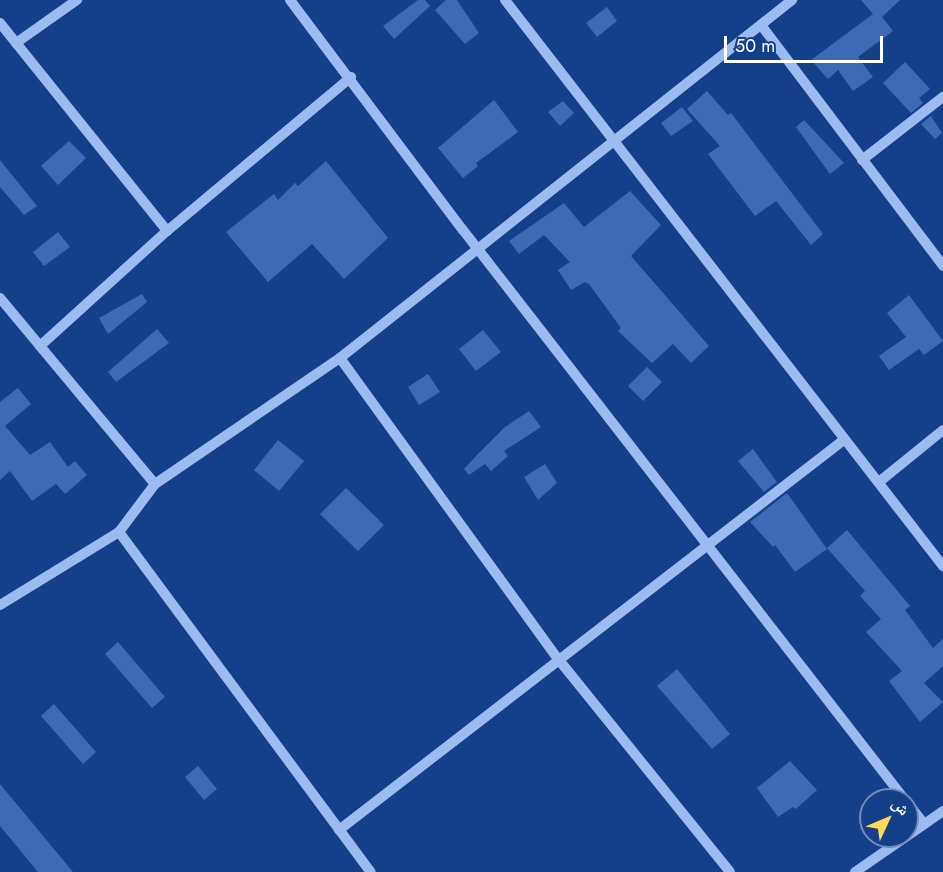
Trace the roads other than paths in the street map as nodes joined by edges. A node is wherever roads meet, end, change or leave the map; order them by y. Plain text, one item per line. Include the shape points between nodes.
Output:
1 (77, 0) edge
2 (290, 0) edge
3 (505, 0) edge
4 (792, 0) edge
5 (0, 23) edge
6 (761, 25) junction
7 (16, 43) junction
8 (351, 77) junction
9 (943, 96) edge
10 (614, 141) junction
11 (862, 160) junction
12 (167, 231) junction
13 (477, 249) junction
14 (943, 267) edge
15 (0, 298) edge
16 (40, 346) junction
17 (340, 358) junction
18 (943, 430) edge
19 (845, 439) junction
20 (879, 482) junction
21 (155, 484) junction
22 (119, 532) junction
23 (707, 545) junction
24 (943, 566) edge
25 (2, 598) edge
26 (559, 660) junction
27 (896, 788) edge
28 (943, 811) edge
29 (919, 818) edge
30 (924, 824) junction
31 (339, 830) junction
32 (371, 872) edge
33 (730, 872) edge
34 (855, 872) edge

1 - 7 street
2 - 8 street
3 - 10 street
4 - 6 street
5 - 7 street
6 - 10 street
6 - 11 street
7 - 12 street
8 - 12 street
8 - 13 street
9 - 11 street
10 - 13 street
10 - 19 street
11 - 14 street
12 - 16 street
13 - 17 street
13 - 23 street
15 - 16 street
16 - 21 street
17 - 21 street
17 - 26 street
18 - 20 street
19 - 20 street
19 - 23 street
20 - 24 street
21 - 22 street
22 - 25 street
22 - 31 street
23 - 26 street
23 - 27 street
26 - 31 street
26 - 33 street
28 - 30 street
29 - 30 street
30 - 34 street
31 - 32 street

